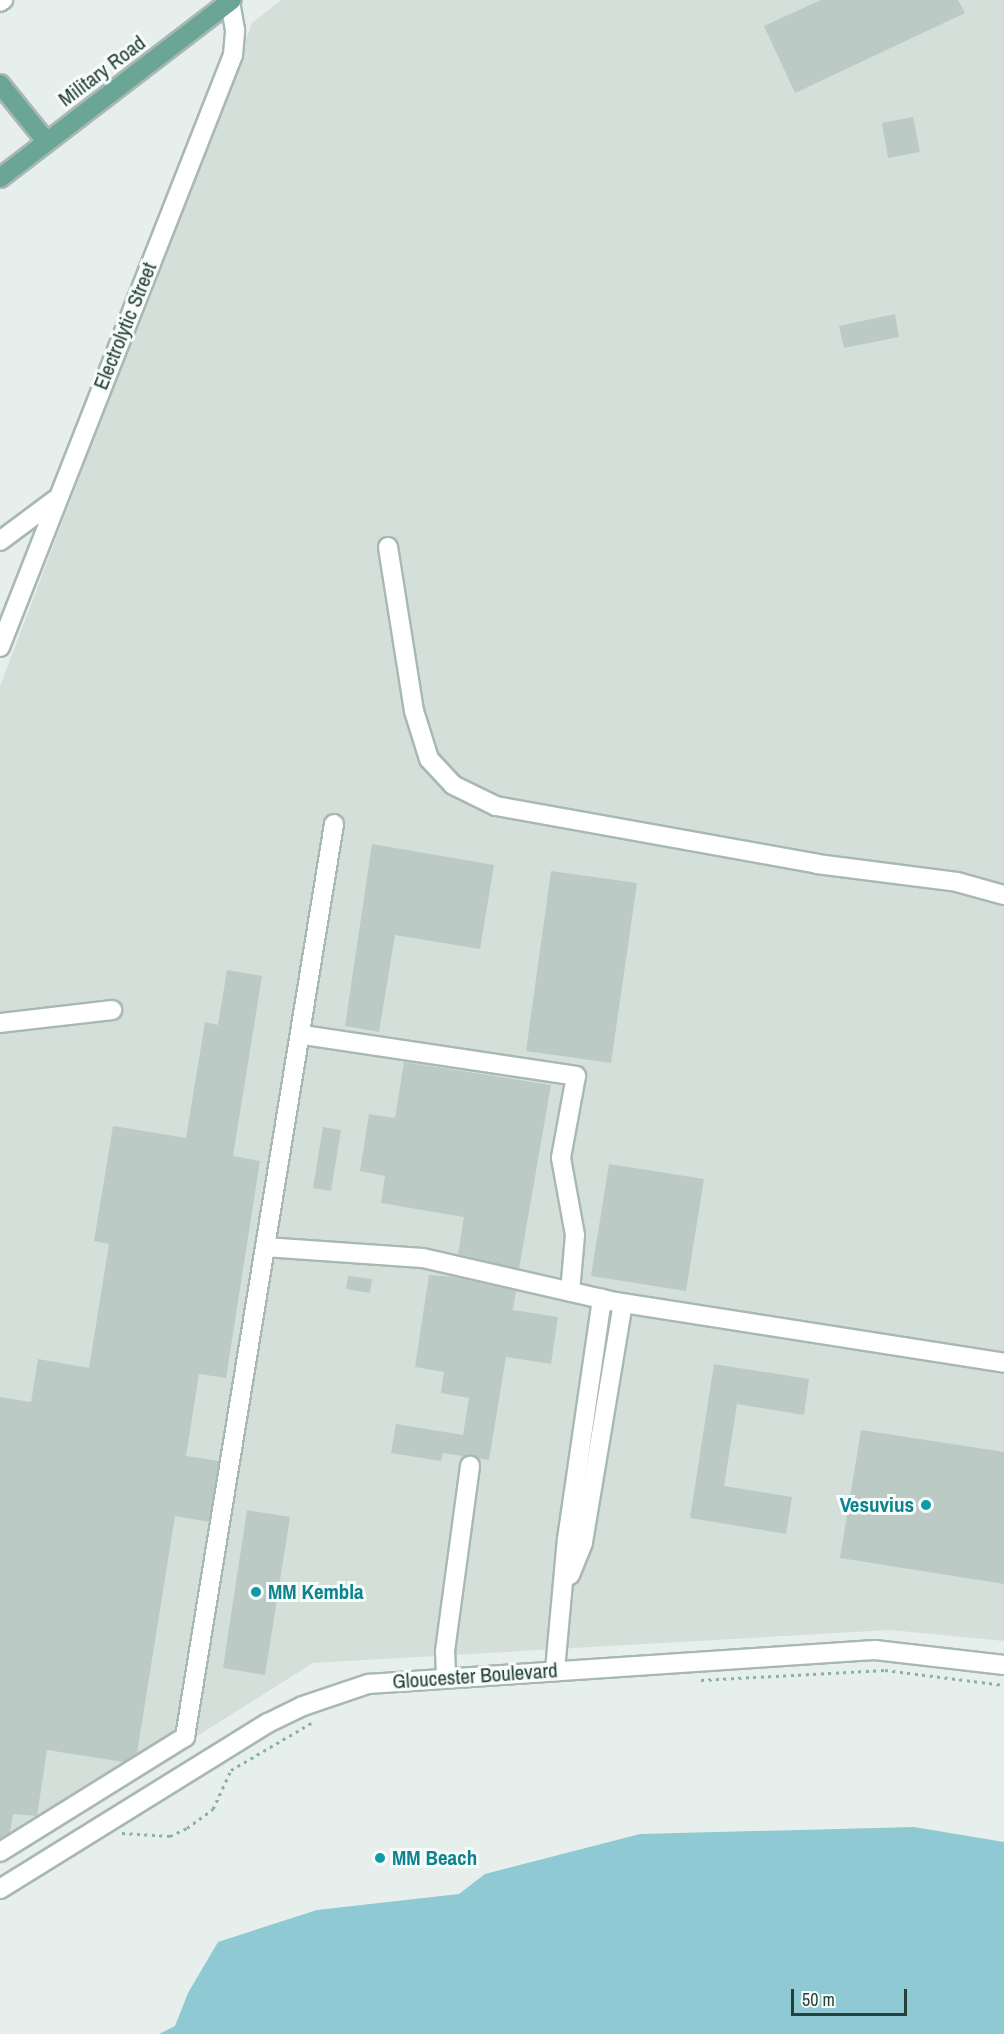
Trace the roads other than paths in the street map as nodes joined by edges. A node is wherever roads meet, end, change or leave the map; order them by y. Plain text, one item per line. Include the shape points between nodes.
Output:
1 (231, 1) edge
2 (0, 84) edge
3 (46, 141) junction
4 (0, 178) edge
5 (55, 500) junction
6 (0, 542) edge
7 (388, 547) dead end
8 (0, 647) edge
9 (334, 824) dead end
10 (1004, 895) edge
11 (112, 1010) dead end
12 (0, 1023) edge
13 (303, 1035) junction
14 (265, 1247) junction
15 (570, 1292) junction
16 (602, 1299) junction
17 (623, 1304) junction
18 (1004, 1363) edge
19 (470, 1466) dead end
20 (565, 1586) junction
21 (1004, 1665) edge
22 (555, 1670) junction
23 (446, 1677) junction
24 (0, 1852) edge
25 (0, 1889) edge

1 - 3 main road, Military Road
1 - 5 street, Electrolytic Street via 233,55
2 - 3 main road
3 - 4 main road, Military Road
5 - 6 street
5 - 8 street, Electrolytic Street
7 - 10 street via 414,711 429,759 453,784 496,806 817,864 957,882
9 - 13 street
11 - 12 street
13 - 14 street
13 - 15 street via 576,1076 561,1158 575,1235
14 - 15 street via 423,1258
14 - 24 street via 185,1737
15 - 16 street
16 - 17 street
16 - 20 street via 567,1539
17 - 18 street
17 - 20 street via 583,1542
19 - 23 street via 445,1651
20 - 22 street
21 - 22 street, Gloucester Boulevard via 875,1650
22 - 23 street, Gloucester Boulevard
23 - 25 street, Gloucester Boulevard via 368,1684 303,1706 268,1723

